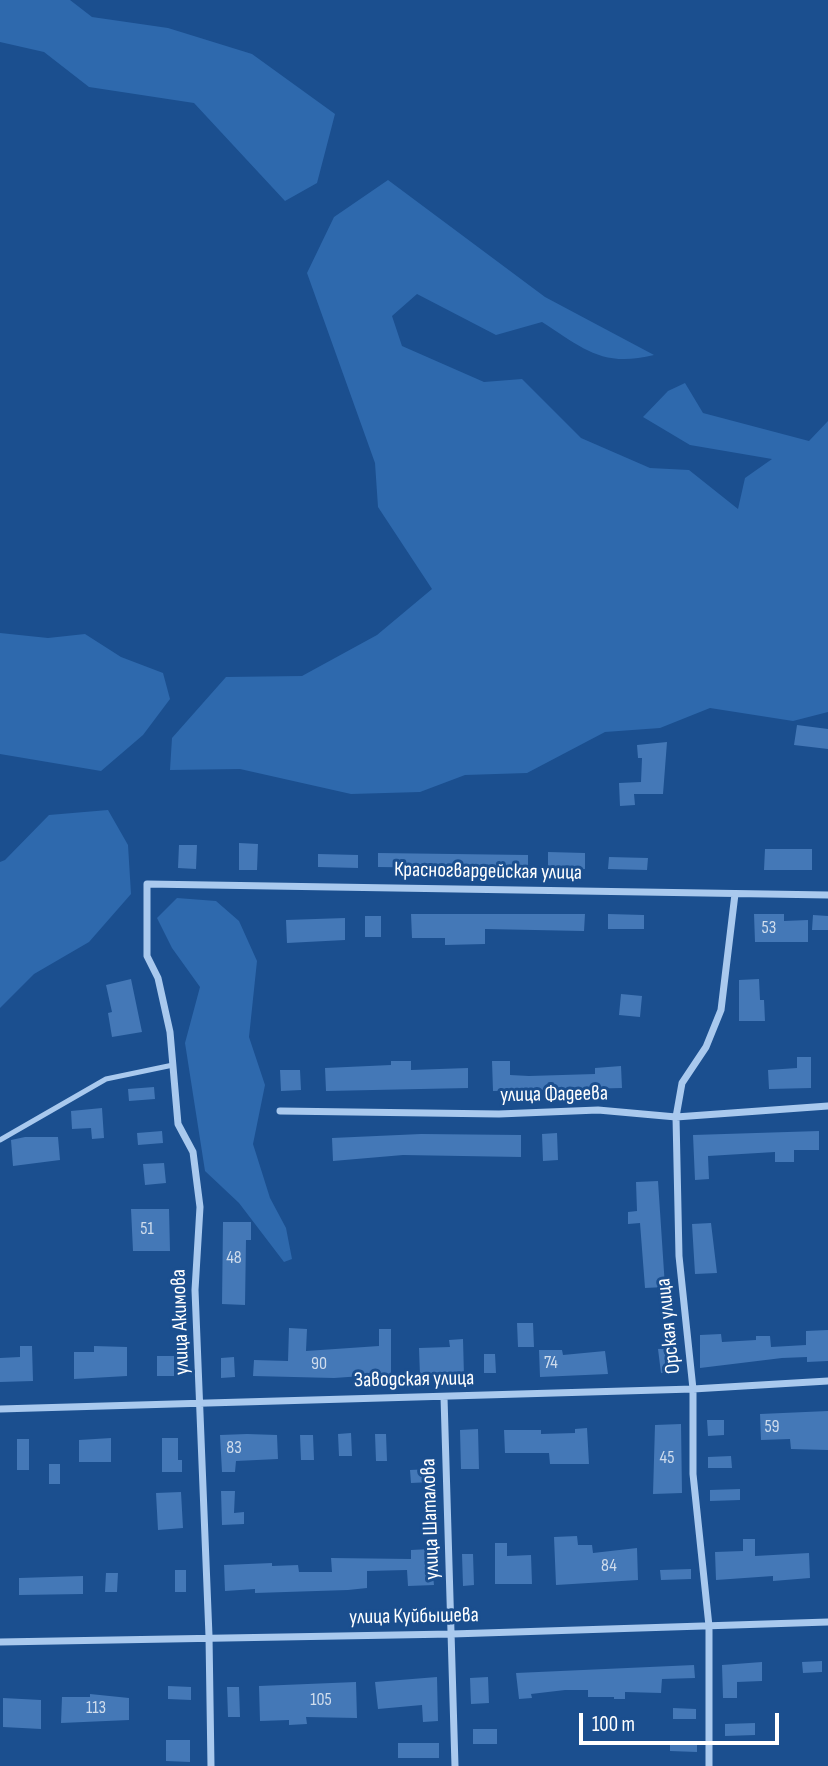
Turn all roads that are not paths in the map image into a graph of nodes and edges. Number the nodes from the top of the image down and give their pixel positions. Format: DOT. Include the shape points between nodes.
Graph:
graph roads {
  1 [pos="147,884"];
  2 [pos="734,894"];
  3 [pos="828,895"];
  4 [pos="173,1065"];
  5 [pos="828,1105"];
  6 [pos="280,1111"];
  7 [pos="676,1117"];
  8 [pos="0,1140"];
  9 [pos="828,1381"];
  10 [pos="693,1389"];
  11 [pos="444,1397"];
  12 [pos="201,1402"];
  13 [pos="0,1409"];
  14 [pos="828,1622"];
  15 [pos="709,1626"];
  16 [pos="452,1634"];
  17 [pos="209,1636"];
  18 [pos="0,1642"];
  19 [pos="211,1766"];
  20 [pos="456,1766"];
  21 [pos="709,1766"];
  1 -- 2 [label="street, Красногвардейская улица"];
  1 -- 4 [label="street, улица Акимова" via="147,956 158,978"];
  2 -- 3 [label="street, Красногвардейская улица"];
  2 -- 7 [label="street, Орская улица" via="721,1010 706,1047 682,1083"];
  4 -- 8 [label="lane" via="106,1079"];
  4 -- 12 [label="street, улица Акимова" via="178,1124 193,1152 200,1207 195,1290"];
  5 -- 7 [label="street, улица Фадеева"];
  6 -- 7 [label="street, улица Фадеева" via="499,1114 598,1110"];
  7 -- 10 [label="street, Орская улица" via="680,1256"];
  9 -- 10 [label="street, Заводская улица"];
  10 -- 11 [label="street, Заводская улица"];
  10 -- 15 [label="street, Орская улица" via="693,1474"];
  11 -- 12 [label="street, Заводская улица"];
  11 -- 16 [label="street, улица Шаталова"];
  12 -- 13 [label="street, Заводская улица"];
  12 -- 17 [label="street, улица Акимова"];
  14 -- 15 [label="street, улица Куйбышева"];
  15 -- 16 [label="street, улица Куйбышева"];
  15 -- 21 [label="street, Орская улица"];
  16 -- 17 [label="street, улица Куйбышева"];
  16 -- 20 [label="street, улица Шаталова"];
  17 -- 18 [label="street, улица Куйбышева"];
  17 -- 19 [label="street, улица Акимова"];
}
